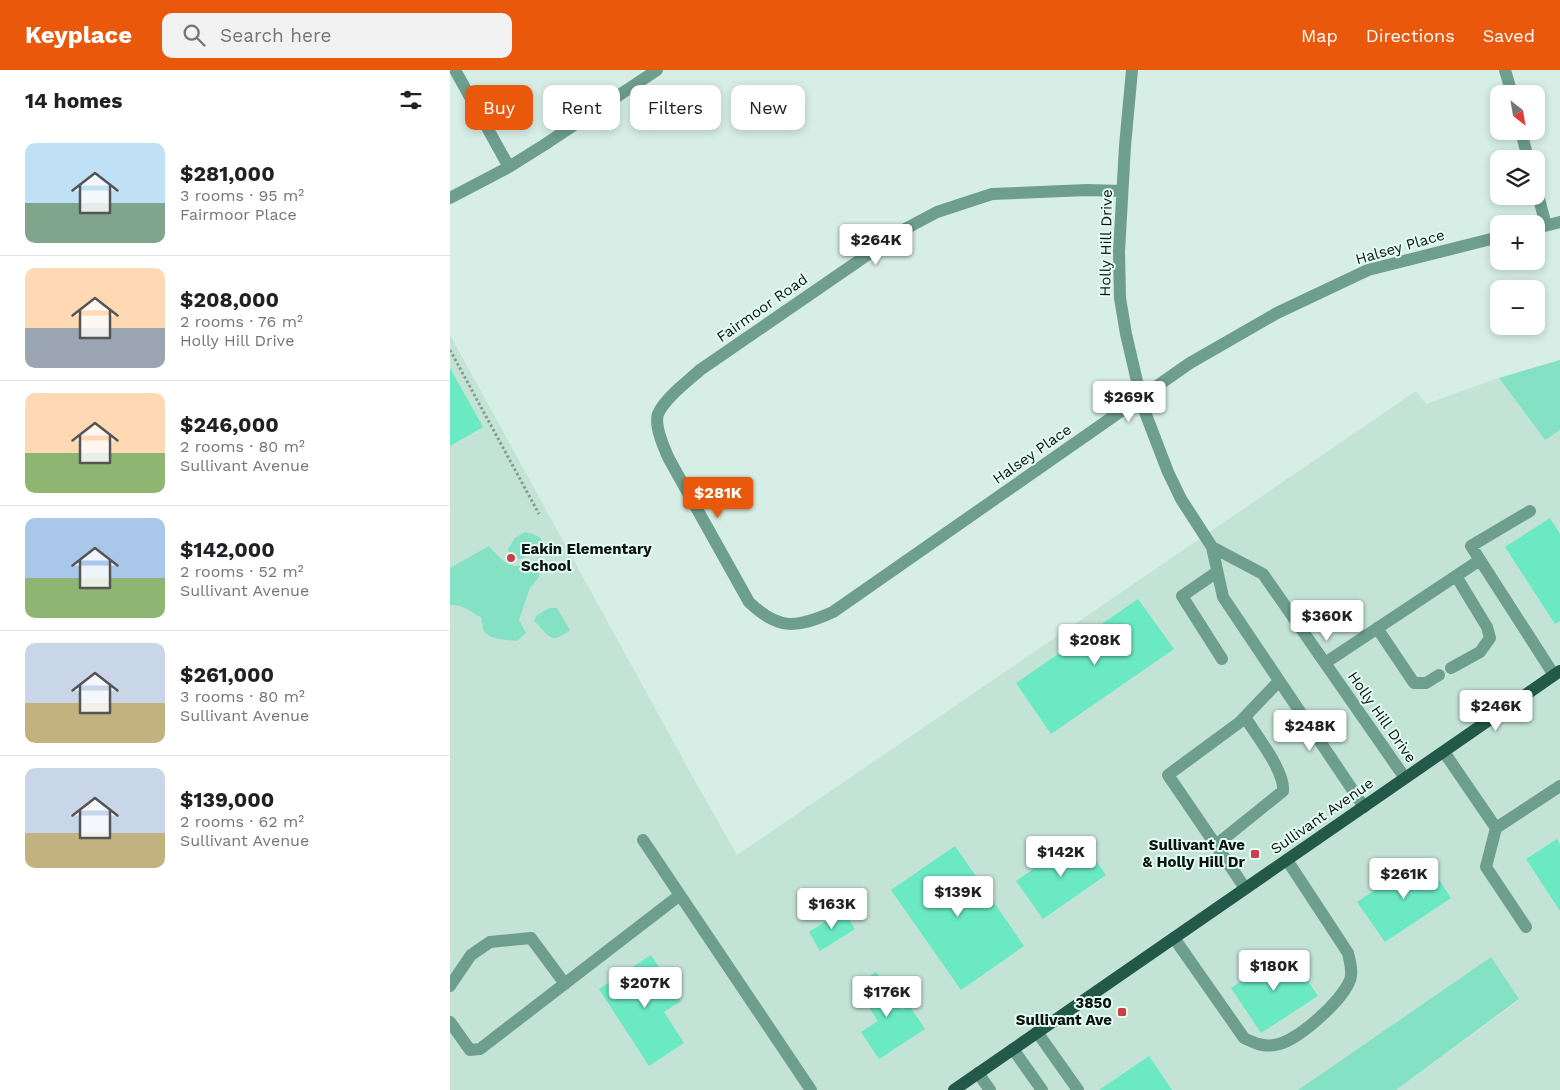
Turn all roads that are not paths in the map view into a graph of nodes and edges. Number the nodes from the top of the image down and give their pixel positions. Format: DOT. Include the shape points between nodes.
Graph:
graph roads {
  1 [pos="455,70"];
  2 [pos="657,70"];
  3 [pos="1132,70"];
  4 [pos="1505,70"];
  5 [pos="1509,85"];
  6 [pos="509,167"];
  7 [pos="1122,191"];
  8 [pos="450,198"];
  9 [pos="1560,222"];
  10 [pos="1545,225"];
  11 [pos="1490,239"];
  12 [pos="1141,398"];
  13 [pos="1530,511"];
  14 [pos="1212,547"];
  15 [pos="1480,560"];
  16 [pos="1217,572"];
  17 [pos="1456,576"];
  18 [pos="781,623"];
  19 [pos="1377,628"];
  20 [pos="1222,659"];
  21 [pos="1325,662"];
  22 [pos="1451,668"];
  23 [pos="1557,673"];
  24 [pos="1439,675"];
  25 [pos="1279,681"];
  26 [pos="1245,717"];
  27 [pos="1444,752"];
  28 [pos="1405,778"];
  29 [pos="1560,786"];
  30 [pos="1364,807"];
  31 [pos="1496,828"];
  32 [pos="643,840"];
  33 [pos="1216,845"];
  34 [pos="1287,860"];
  35 [pos="1245,888"];
  36 [pos="680,895"];
  37 [pos="1526,927"];
  38 [pos="1174,938"];
  39 [pos="565,984"];
  40 [pos="450,986"];
  41 [pos="450,1022"];
  42 [pos="1037,1032"];
  43 [pos="1013,1049"];
  44 [pos="978,1073"];
  45 [pos="811,1090"];
  46 [pos="954,1090"];
  47 [pos="990,1090"];
  48 [pos="1042,1090"];
  49 [pos="1078,1090"];
  1 -- 6 [label="street"];
  2 -- 6 [label="street"];
  3 -- 7 [label="street, Holly Hill Drive"];
  4 -- 5 [label="street"];
  6 -- 8 [label="street"];
  7 -- 12 [label="street, Holly Hill Drive" via="1120,298"];
  7 -- 18 [label="street, Fairmoor Road" via="992,194 937,212 905,229 700,370 673,393 658,414 660,438 669,459 749,602 763,616"];
  9 -- 10 [label="street"];
  11 -- 12 [label="street, Halsey Place" via="1368,270 1277,313 1190,363"];
  12 -- 14 [label="street, Holly Hill Drive" via="1168,472"];
  12 -- 18 [label="street, Halsey Place" via="833,612 812,622"];
  13 -- 15 [label="street" via="1471,546"];
  14 -- 16 [label="street, Holly Hill Drive"];
  14 -- 21 [label="street, Holly Hill Drive" via="1263,574"];
  15 -- 17 [label="street"];
  15 -- 23 [label="street"];
  16 -- 20 [label="street" via="1182,596"];
  16 -- 25 [label="street, Holly Hill Drive" via="1222,597"];
  17 -- 19 [label="street"];
  17 -- 22 [label="street" via="1487,627 1490,638 1480,652"];
  19 -- 21 [label="street"];
  19 -- 24 [label="street" via="1414,683 1426,683"];
  21 -- 28 [label="street, Holly Hill Drive"];
  23 -- 27 [label="main road, Sullivant Avenue"];
  25 -- 26 [label="street"];
  25 -- 30 [label="street, Holly Hill Drive"];
  26 -- 33 [label="street" via="1279,771 1284,783 1283,791"];
  26 -- 33 [label="street" via="1168,775"];
  27 -- 28 [label="main road, Sullivant Avenue"];
  27 -- 31 [label="street"];
  28 -- 30 [label="main road, Sullivant Avenue"];
  29 -- 31 [label="street"];
  30 -- 34 [label="main road, Sullivant Avenue"];
  31 -- 37 [label="street" via="1486,867"];
  32 -- 36 [label="street"];
  33 -- 35 [label="street"];
  34 -- 35 [label="main road, Sullivant Avenue"];
  34 -- 38 [label="street" via="1348,953 1350,979 1342,995 1327,1011 1290,1039 1275,1045 1260,1045 1244,1038"];
  35 -- 38 [label="main road, Sullivant Avenue"];
  36 -- 39 [label="street"];
  36 -- 45 [label="street"];
  38 -- 42 [label="main road, Sullivant Avenue"];
  39 -- 40 [label="street" via="531,938 490,942 471,955"];
  39 -- 41 [label="street" via="480,1049 470,1050"];
  42 -- 43 [label="main road, Sullivant Avenue"];
  42 -- 49 [label="street"];
  43 -- 44 [label="main road, Sullivant Avenue"];
  43 -- 48 [label="street"];
  44 -- 46 [label="main road, Sullivant Avenue"];
  44 -- 47 [label="street"];
}
